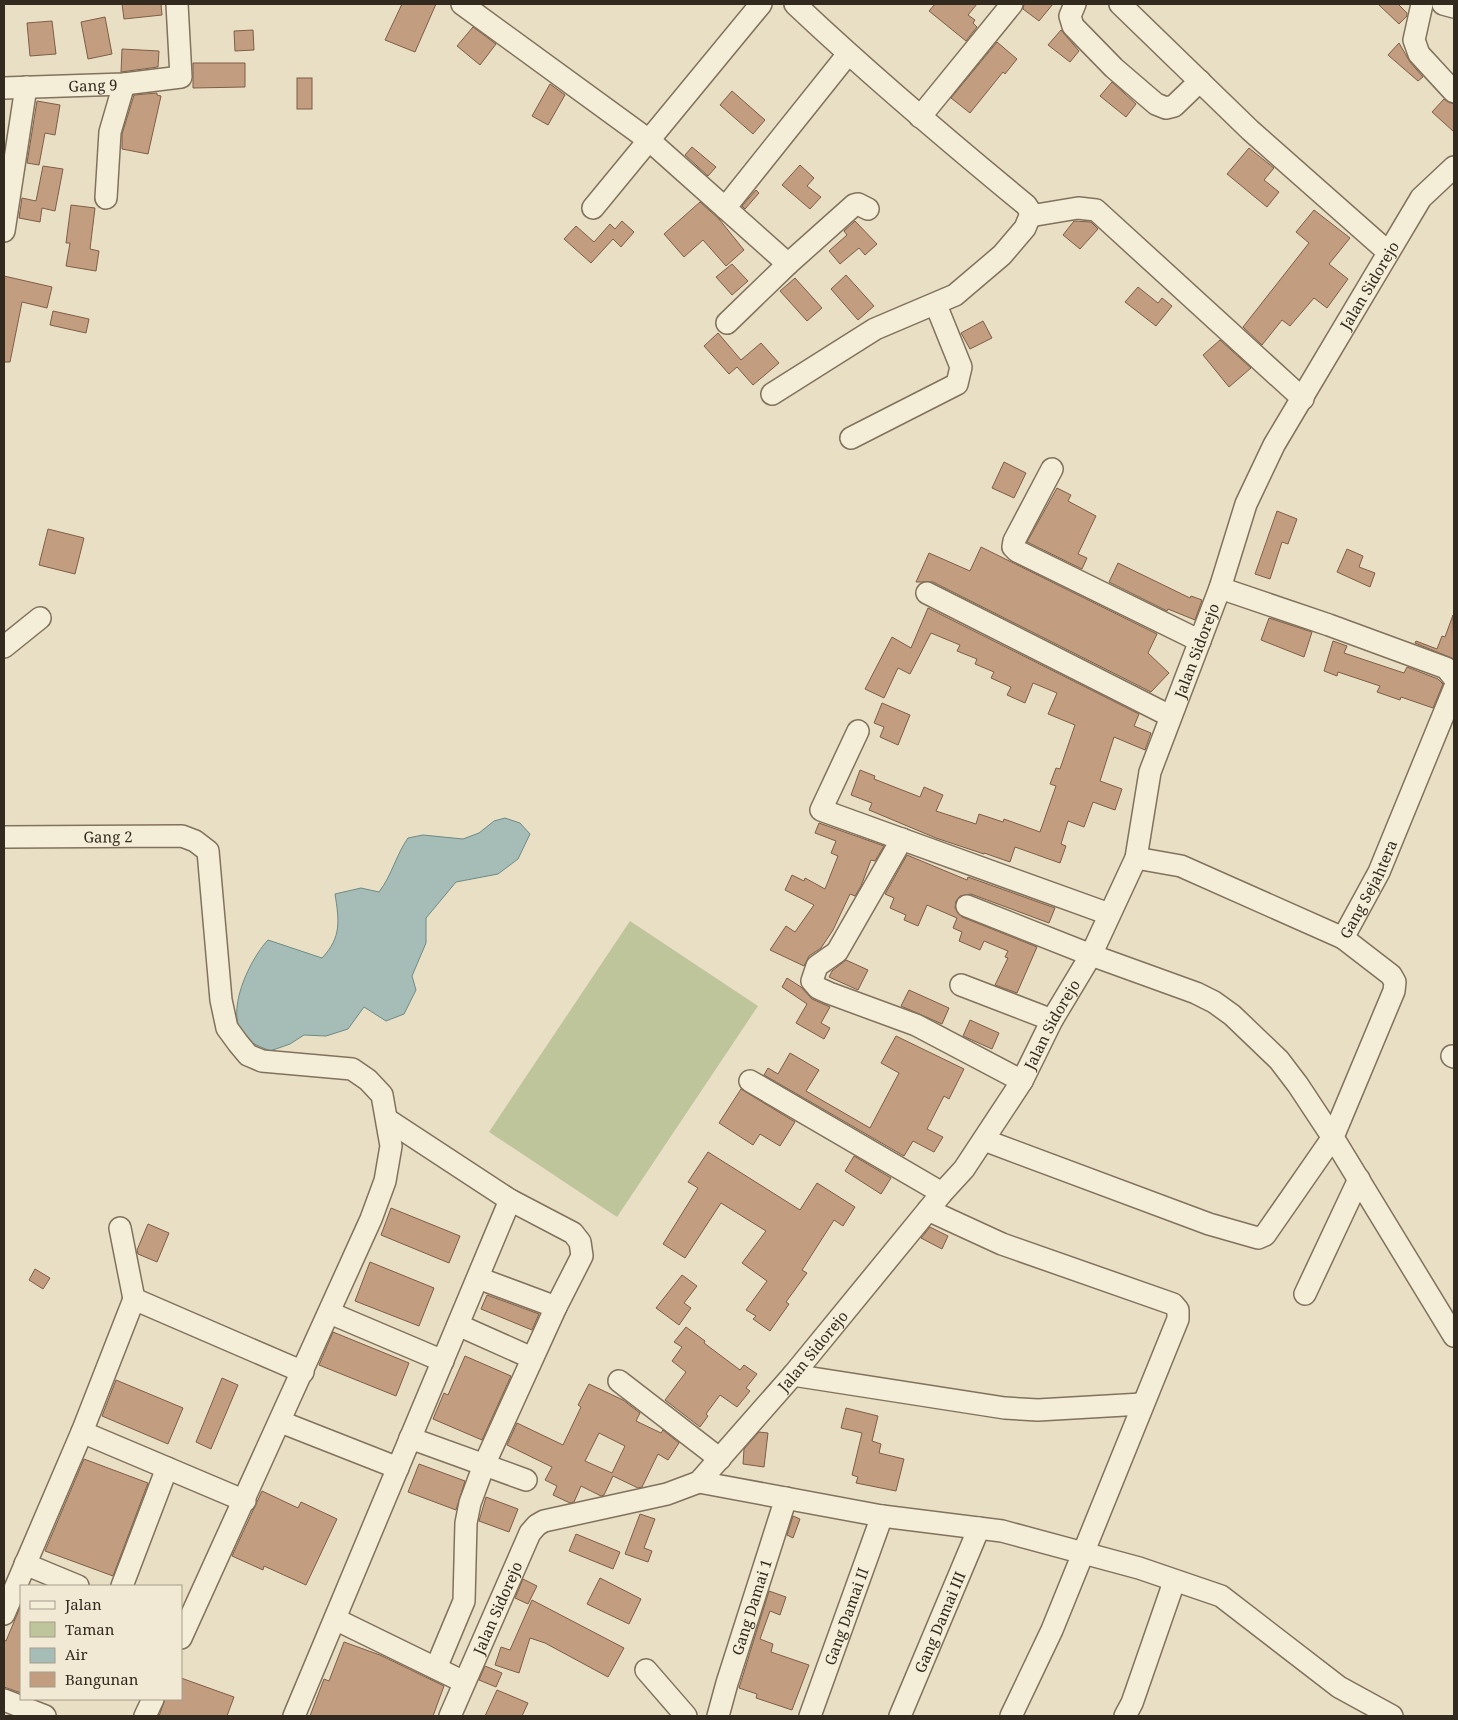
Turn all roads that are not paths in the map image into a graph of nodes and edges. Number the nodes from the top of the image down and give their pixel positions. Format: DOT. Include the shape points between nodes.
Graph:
graph roads {
  1 [pos="177,4"];
  2 [pos="462,4"];
  3 [pos="761,4"];
  4 [pos="794,4"];
  5 [pos="1012,4"];
  6 [pos="1075,4"];
  7 [pos="1120,4"];
  8 [pos="1422,4"];
  9 [pos="1443,4"];
  10 [pos="1454,7"];
  11 [pos="848,54"];
  12 [pos="1200,81"];
  13 [pos="124,84"];
  14 [pos="26,87"];
  15 [pos="4,88"];
  16 [pos="1454,92"];
  17 [pos="920,117"];
  18 [pos="650,141"];
  19 [pos="1454,167"];
  20 [pos="106,198"];
  21 [pos="593,208"];
  22 [pos="724,208"];
  23 [pos="868,209"];
  24 [pos="1030,216"];
  25 [pos="4,231"];
  26 [pos="1388,252"];
  27 [pos="788,264"];
  28 [pos="936,305"];
  29 [pos="727,323"];
  30 [pos="772,394"];
  31 [pos="1303,399"];
  32 [pos="851,438"];
  33 [pos="1052,469"];
  34 [pos="1220,588"];
  35 [pos="927,593"];
  36 [pos="40,618"];
  37 [pos="1200,641"];
  38 [pos="4,647"];
  39 [pos="1454,678"];
  40 [pos="1454,689"];
  41 [pos="1170,716"];
  42 [pos="1447,727"];
  43 [pos="858,732"];
  44 [pos="4,837"];
  45 [pos="902,839"];
  46 [pos="1136,858"];
  47 [pos="967,906"];
  48 [pos="1109,914"];
  49 [pos="1343,938"];
  50 [pos="1090,955"];
  51 [pos="961,985"];
  52 [pos="1052,1020"];
  53 [pos="750,1081"];
  54 [pos="1022,1081"];
  55 [pos="388,1120"];
  56 [pos="1332,1137"];
  57 [pos="984,1140"];
  58 [pos="1359,1179"];
  59 [pos="942,1193"];
  60 [pos="510,1200"];
  61 [pos="928,1210"];
  62 [pos="120,1228"];
  63 [pos="478,1278"];
  64 [pos="1305,1294"];
  65 [pos="134,1299"];
  66 [pos="556,1306"];
  67 [pos="330,1313"];
  68 [pos="458,1325"];
  69 [pos="1454,1336"];
  70 [pos="532,1358"];
  71 [pos="443,1361"];
  72 [pos="303,1372"];
  73 [pos="793,1375"];
  74 [pos="619,1382"];
  75 [pos="1142,1404"];
  76 [pos="281,1422"];
  77 [pos="82,1432"];
  78 [pos="410,1438"];
  79 [pos="720,1459"];
  80 [pos="484,1465"];
  81 [pos="167,1468"];
  82 [pos="398,1468"];
  83 [pos="526,1480"];
  84 [pos="700,1482"];
  85 [pos="786,1498"];
  86 [pos="244,1501"];
  87 [pos="882,1516"];
  88 [pos="979,1528"];
  89 [pos="1081,1554"];
  90 [pos="25,1564"];
  91 [pos="1174,1582"];
  92 [pos="76,1585"];
  93 [pos="122,1585"];
  94 [pos="4,1614"];
  95 [pos="334,1619"];
  96 [pos="182,1636"];
  97 [pos="436,1668"];
  98 [pos="646,1670"];
  99 [pos="464,1682"];
  100 [pos="4,1700"];
  101 [pos="153,1700"];
  102 [pos="45,1716"];
  103 [pos="145,1716"];
  104 [pos="294,1716"];
  105 [pos="450,1716"];
  106 [pos="686,1716"];
  107 [pos="718,1716"];
  108 [pos="810,1716"];
  109 [pos="900,1716"];
  110 [pos="1011,1716"];
  111 [pos="1125,1716"];
  112 [pos="1392,1716"];
  1 -- 13 [label="street, Gang 9" via="181,77"];
  2 -- 18 [label="street"];
  3 -- 18 [label="street"];
  4 -- 11 [label="street"];
  5 -- 17 [label="street"];
  6 -- 12 [label="street" via="1070,16 1073,26 1114,68 1156,104 1166,108 1174,106"];
  7 -- 12 [label="street"];
  8 -- 16 [label="street" via="1414,40 1419,54"];
  9 -- 10 [label="street"];
  11 -- 17 [label="street"];
  11 -- 22 [label="street"];
  12 -- 26 [label="street" via="1250,130"];
  13 -- 14 [label="street, Gang 9"];
  13 -- 20 [label="street" via="110,132"];
  14 -- 15 [label="street, Gang 9"];
  14 -- 25 [label="street"];
  17 -- 24 [label="street" via="1026,205"];
  18 -- 21 [label="street"];
  18 -- 22 [label="street"];
  19 -- 26 [label="street, Jalan Sidorejo" via="1421,198"];
  22 -- 27 [label="street"];
  23 -- 27 [label="street" via="854,205"];
  24 -- 28 [label="street" via="1026,228 1002,255 955,295"];
  24 -- 31 [label="street" via="1078,208 1096,210"];
  26 -- 31 [label="street, Jalan Sidorejo"];
  27 -- 29 [label="street"];
  28 -- 30 [label="street" via="875,329"];
  28 -- 32 [label="street" via="961,367 957,384"];
  31 -- 34 [label="street, Jalan Sidorejo" via="1274,445 1246,504"];
  33 -- 37 [label="street" via="1014,540 1013,546 1017,551"];
  34 -- 37 [label="street, Jalan Sidorejo"];
  34 -- 39 [label="street" via="1446,668"];
  35 -- 41 [label="street"];
  36 -- 38 [label="street"];
  37 -- 41 [label="street, Jalan Sidorejo"];
  40 -- 42 [label="street, Gang Sejahtera"];
  41 -- 46 [label="street, Jalan Sidorejo" via="1150,772"];
  42 -- 49 [label="street, Gang Sejahtera" via="1379,872"];
  43 -- 45 [label="street" via="822,810"];
  44 -- 55 [label="street, Gang 2" via="182,836 195,841 208,851 221,1000 227,1028 248,1055 262,1061 352,1069 368,1080 382,1096"];
  45 -- 48 [label="street"];
  45 -- 54 [label="street" via="837,952 817,966 812,981 829,993 916,1025"];
  46 -- 48 [label="street, Jalan Sidorejo"];
  46 -- 49 [label="street, Gang Sejahtera" via="1181,866"];
  47 -- 50 [label="street"];
  48 -- 50 [label="street, Jalan Sidorejo"];
  49 -- 56 [label="street" via="1392,975 1395,982"];
  50 -- 52 [label="street, Jalan Sidorejo"];
  50 -- 56 [label="street" via="1175,984 1214,1002 1279,1060"];
  51 -- 52 [label="street"];
  52 -- 54 [label="street, Jalan Sidorejo"];
  53 -- 59 [label="street"];
  54 -- 57 [label="street, Jalan Sidorejo"];
  55 -- 60 [label="street"];
  55 -- 67 [label="street" via="391,1146 385,1181"];
  56 -- 57 [label="street" via="1265,1235 1258,1238 1209,1224"];
  56 -- 58 [label="street"];
  57 -- 59 [label="street, Jalan Sidorejo"];
  58 -- 64 [label="street"];
  58 -- 69 [label="street"];
  59 -- 61 [label="street, Jalan Sidorejo"];
  60 -- 63 [label="street"];
  60 -- 66 [label="street" via="573,1233 580,1242 582,1256"];
  61 -- 73 [label="street, Jalan Sidorejo"];
  61 -- 75 [label="street" via="1002,1244 1173,1304 1178,1310 1178,1319"];
  62 -- 65 [label="street"];
  63 -- 66 [label="street"];
  63 -- 68 [label="street"];
  65 -- 72 [label="street"];
  65 -- 77 [label="street"];
  66 -- 70 [label="street"];
  67 -- 71 [label="street"];
  67 -- 72 [label="street"];
  68 -- 70 [label="street"];
  68 -- 71 [label="street"];
  70 -- 80 [label="street"];
  71 -- 78 [label="street"];
  72 -- 76 [label="street"];
  73 -- 75 [label="street" via="1005,1408 1038,1410"];
  73 -- 79 [label="street, Jalan Sidorejo"];
  74 -- 79 [label="street"];
  75 -- 89 [label="street"];
  76 -- 82 [label="street"];
  76 -- 86 [label="street"];
  77 -- 81 [label="street"];
  77 -- 90 [label="street"];
  78 -- 80 [label="street"];
  78 -- 82 [label="street"];
  79 -- 84 [label="street, Jalan Sidorejo"];
  80 -- 83 [label="street"];
  80 -- 97 [label="street" via="466,1523 464,1601"];
  81 -- 86 [label="street"];
  81 -- 93 [label="street"];
  82 -- 95 [label="street"];
  84 -- 85 [label="street"];
  84 -- 99 [label="street, Jalan Sidorejo" via="667,1494 536,1525 530,1532"];
  85 -- 87 [label="street"];
  85 -- 107 [label="street, Gang Damai 1"];
  86 -- 96 [label="street"];
  87 -- 88 [label="street"];
  87 -- 108 [label="street, Gang Damai II"];
  88 -- 89 [label="street" via="1002,1531"];
  88 -- 109 [label="street, Gang Damai III"];
  89 -- 91 [label="street" via="1139,1568"];
  89 -- 110 [label="street" via="1052,1630"];
  90 -- 92 [label="street"];
  90 -- 94 [label="street"];
  91 -- 111 [label="street"];
  91 -- 112 [label="street" via="1221,1596 1339,1687"];
  95 -- 97 [label="street"];
  95 -- 104 [label="street"];
  97 -- 99 [label="street"];
  98 -- 106 [label="street"];
  99 -- 105 [label="street, Jalan Sidorejo"];
  100 -- 102 [label="street"];
  101 -- 103 [label="street"];
}
